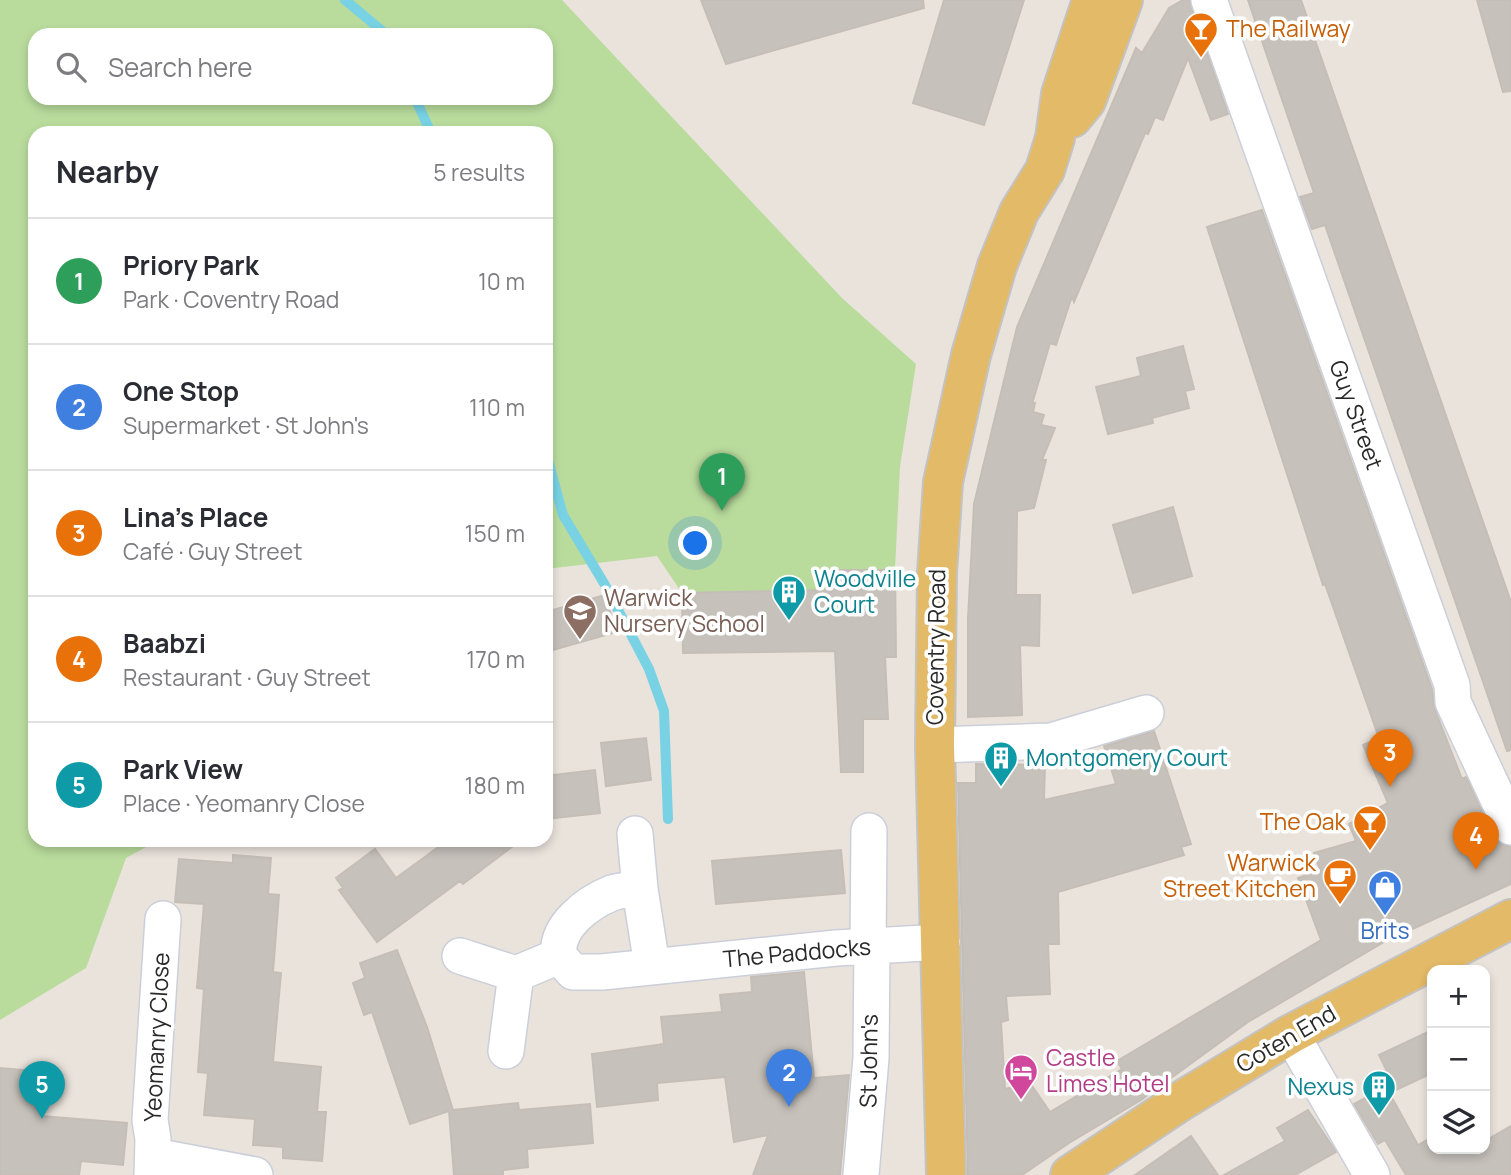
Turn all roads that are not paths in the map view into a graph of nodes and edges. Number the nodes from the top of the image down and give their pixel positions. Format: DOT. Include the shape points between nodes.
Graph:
graph roads {
  1 [pos="1092,0"];
  2 [pos="1123,0"];
  3 [pos="1209,0"];
  4 [pos="1055,138"];
  5 [pos="1146,713"];
  6 [pos="935,745"];
  7 [pos="1511,827"];
  8 [pos="869,831"];
  9 [pos="635,834"];
  10 [pos="640,889"];
  11 [pos="163,919"];
  12 [pos="1511,919"];
  13 [pos="942,942"];
  14 [pos="870,946"];
  15 [pos="460,956"];
  16 [pos="559,956"];
  17 [pos="652,966"];
  18 [pos="516,974"];
  19 [pos="1291,1034"];
  20 [pos="506,1051"];
  21 [pos="153,1165"];
  22 [pos="255,1175"];
  23 [pos="861,1175"];
  24 [pos="946,1175"];
  25 [pos="1070,1175"];
  26 [pos="1371,1175"];
  1 -- 4 [label="main road, Coventry Road" via="1061,94"];
  2 -- 4 [label="main road, Coventry Road" via="1086,101"];
  3 -- 7 [label="street, Guy Street" via="1452,685 1454,702"];
  4 -- 6 [label="main road, Coventry Road" via="1045,170 1019,212 997,266 950,444 938,532"];
  5 -- 6 [label="street" via="1051,741"];
  6 -- 13 [label="main road, Coventry Road"];
  8 -- 14 [label="street, St John's"];
  9 -- 10 [label="street"];
  10 -- 16 [label="street" via="612,893 572,919 560,936"];
  10 -- 17 [label="street"];
  11 -- 21 [label="street, Yeomanry Close" via="150,1120"];
  12 -- 19 [label="main road, Coten End"];
  13 -- 14 [label="street, The Paddocks"];
  13 -- 24 [label="main road, Coventry Road"];
  14 -- 17 [label="street, The Paddocks"];
  14 -- 23 [label="street, St John's" via="869,1093"];
  15 -- 18 [label="street"];
  16 -- 17 [label="street, The Paddocks" via="573,972"];
  16 -- 18 [label="street"];
  18 -- 20 [label="street"];
  19 -- 25 [label="main road, Coten End"];
  19 -- 26 [label="street"];
  21 -- 22 [label="street, Yeomanry Close"];
}
